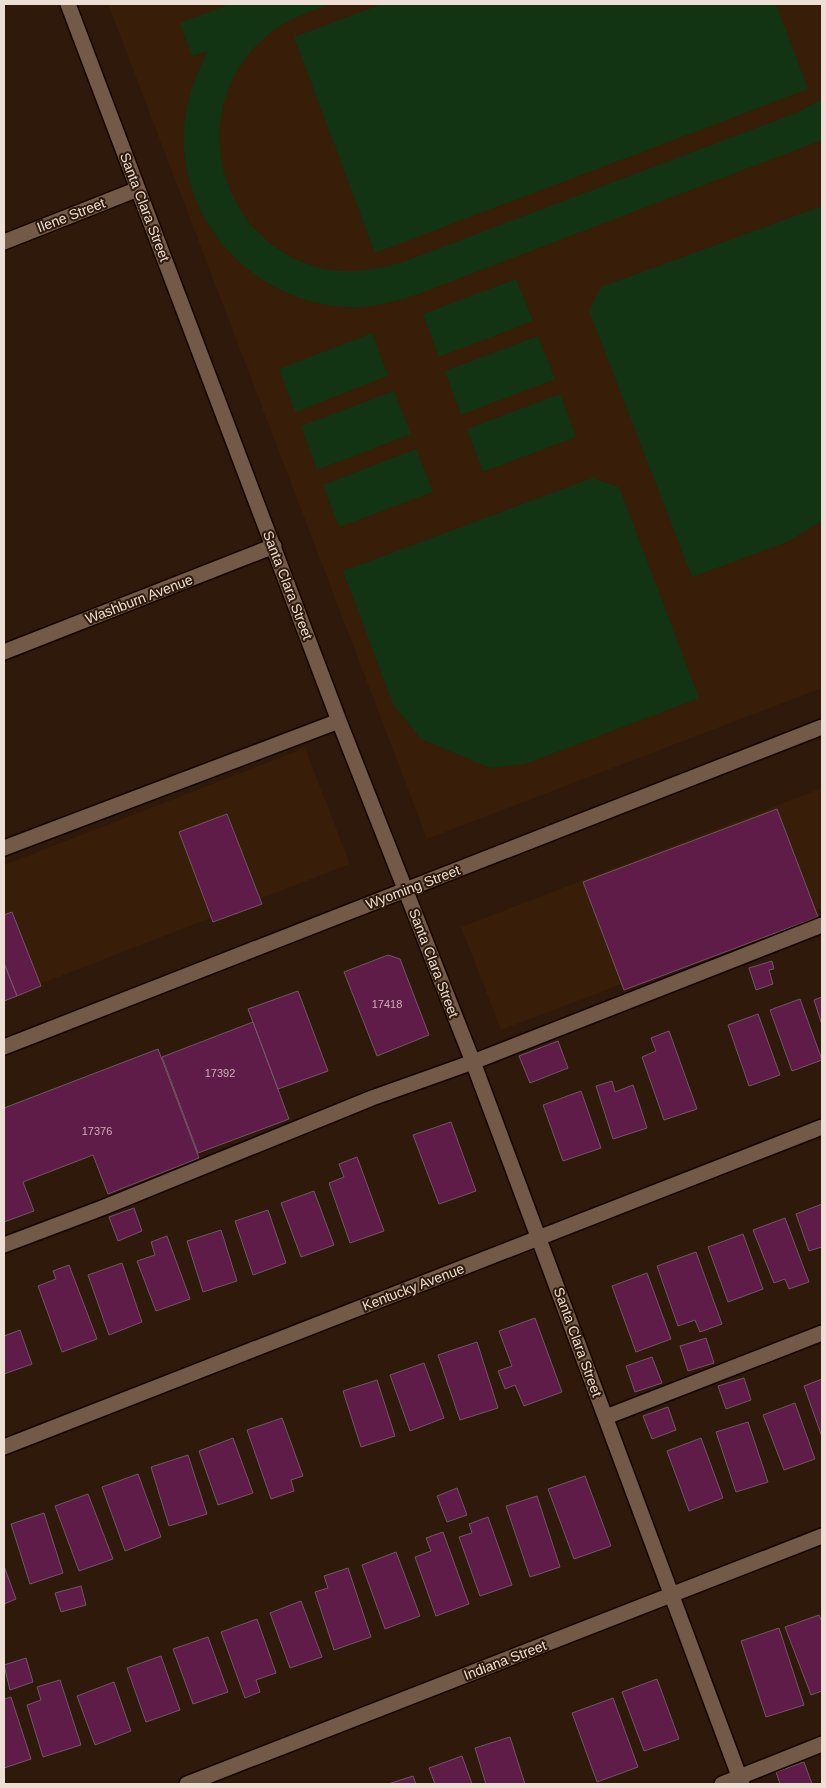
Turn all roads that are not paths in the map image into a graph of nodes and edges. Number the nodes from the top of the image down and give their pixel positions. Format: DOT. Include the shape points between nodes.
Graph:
graph roads {
  1 [pos="68,4"];
  2 [pos="138,189"];
  3 [pos="4,242"];
  4 [pos="274,546"];
  5 [pos="4,652"];
  6 [pos="340,721"];
  7 [pos="822,726"];
  8 [pos="4,848"];
  9 [pos="406,890"];
  10 [pos="822,925"];
  11 [pos="4,1047"];
  12 [pos="473,1062"];
  13 [pos="822,1127"];
  14 [pos="539,1238"];
  15 [pos="4,1245"];
  16 [pos="822,1333"];
  17 [pos="606,1417"];
  18 [pos="4,1447"];
  19 [pos="822,1536"];
  20 [pos="672,1594"];
  21 [pos="822,1744"];
  22 [pos="740,1781"];
  23 [pos="187,1784"];
  24 [pos="722,1784"];
  1 -- 2 [label="street, Santa Clara Street"];
  2 -- 3 [label="street, Ilene Street"];
  2 -- 4 [label="street, Santa Clara Street"];
  4 -- 5 [label="street, Washburn Avenue"];
  4 -- 6 [label="street, Santa Clara Street"];
  6 -- 8 [label="street"];
  6 -- 9 [label="street, Santa Clara Street"];
  7 -- 9 [label="street, Wyoming Street"];
  9 -- 11 [label="street, Wyoming Street"];
  9 -- 12 [label="street, Santa Clara Street"];
  10 -- 12 [label="street"];
  12 -- 14 [label="street, Santa Clara Street"];
  12 -- 15 [label="street" via="372,1098"];
  13 -- 14 [label="street, Kentucky Avenue"];
  14 -- 17 [label="street, Santa Clara Street"];
  14 -- 18 [label="street, Kentucky Avenue"];
  16 -- 17 [label="street"];
  17 -- 20 [label="street, Santa Clara Street"];
  19 -- 20 [label="street, Indiana Street"];
  20 -- 22 [label="street, Santa Clara Street"];
  20 -- 23 [label="street, Indiana Street"];
  21 -- 22 [label="street"];
  22 -- 24 [label="street"];
}
